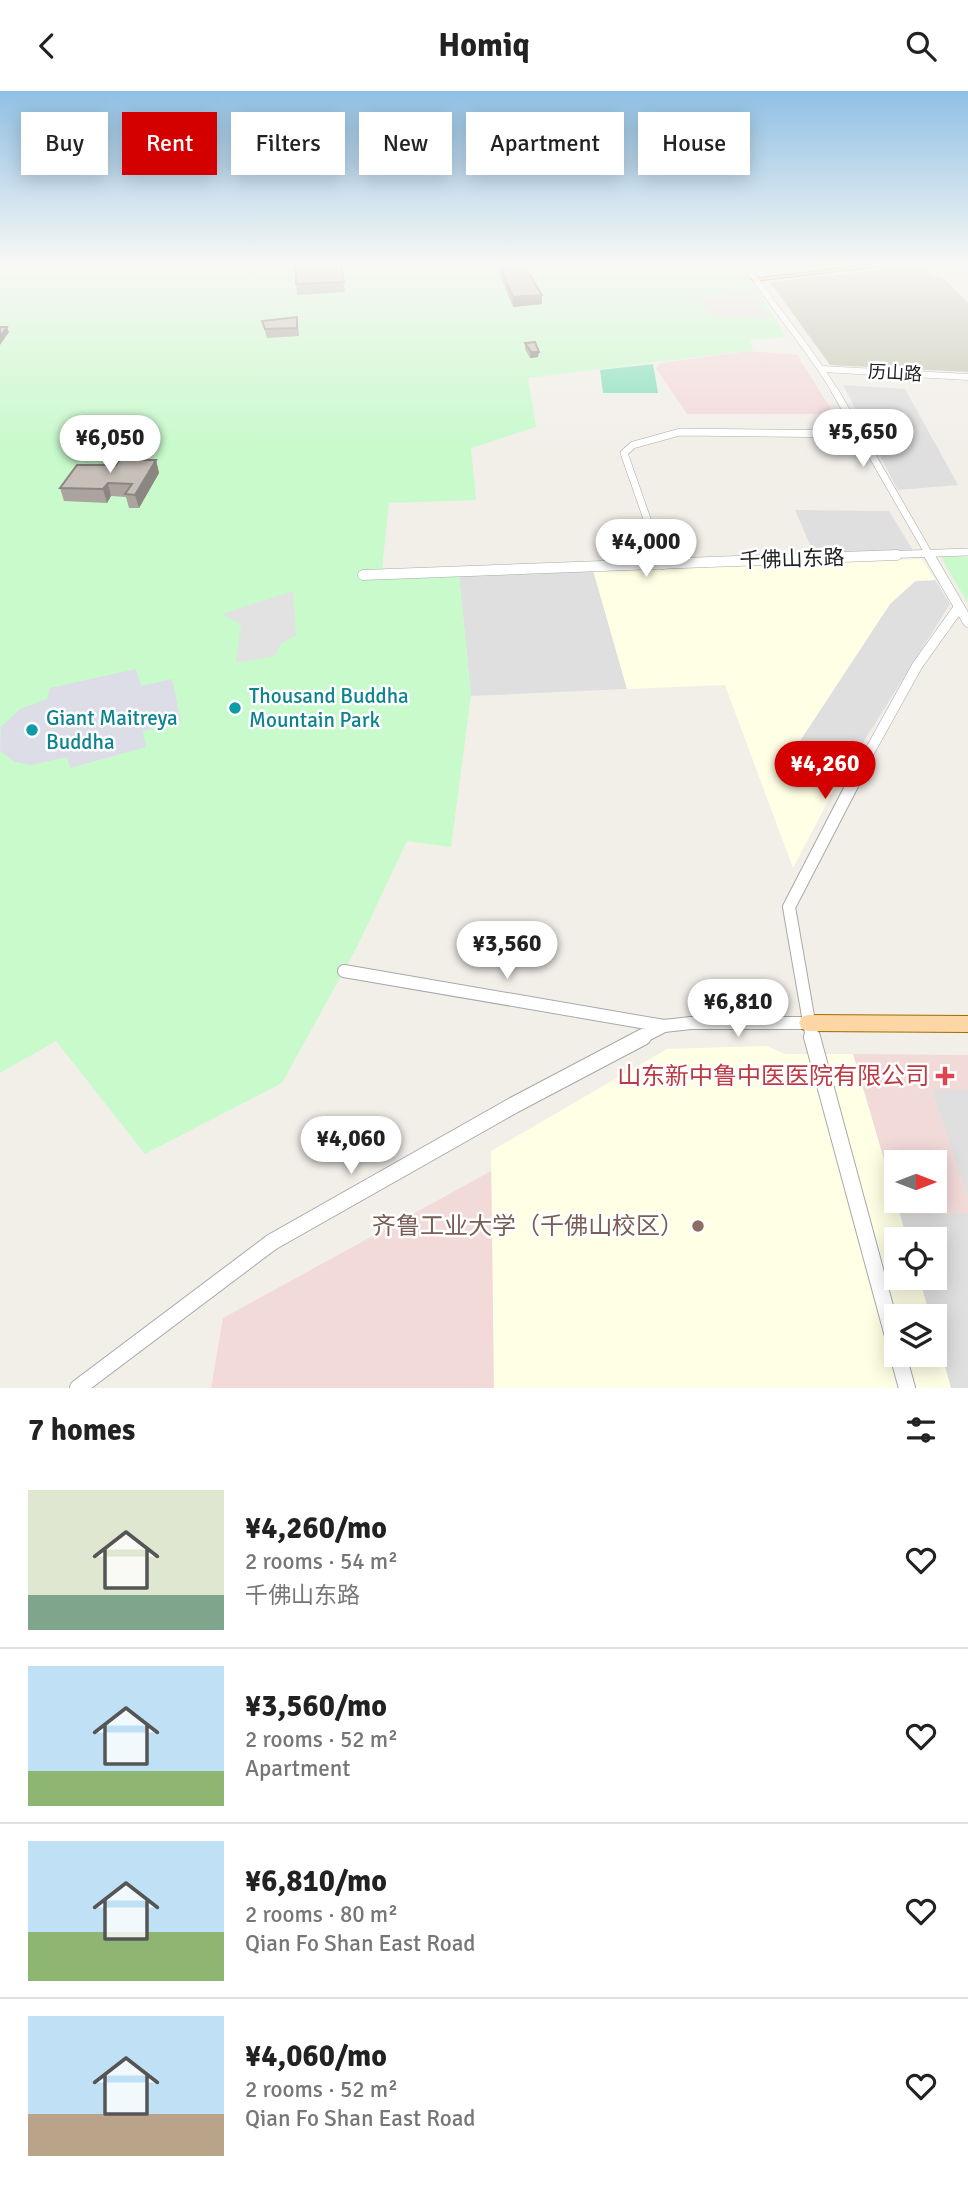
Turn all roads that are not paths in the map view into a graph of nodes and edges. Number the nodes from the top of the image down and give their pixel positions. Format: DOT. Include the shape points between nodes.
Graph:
graph roads {
  1 [pos="789,326"];
  2 [pos="822,369"];
  3 [pos="968,377"];
  4 [pos="859,434"];
  5 [pos="968,552"];
  6 [pos="929,554"];
  7 [pos="663,564"];
  8 [pos="363,575"];
  9 [pos="959,607"];
  10 [pos="968,622"];
  11 [pos="344,971"];
  12 [pos="808,1023"];
  13 [pos="968,1024"];
  14 [pos="664,1025"];
  15 [pos="884,1304"];
  16 [pos="901,1367"];
  17 [pos="78,1388"];
  18 [pos="907,1388"];
  1 -- 2 [label="street"];
  2 -- 3 [label="street, 历山路"];
  2 -- 4 [label="street"];
  4 -- 6 [label="street"];
  4 -- 7 [label="street" via="680,432 633,445 624,453"];
  5 -- 6 [label="street, 千佛山东路"];
  6 -- 7 [label="street, 千佛山东路"];
  6 -- 9 [label="street"];
  7 -- 8 [label="street, 千佛山东路"];
  9 -- 10 [label="street"];
  9 -- 12 [label="street" via="917,666 789,907"];
  11 -- 14 [label="street"];
  12 -- 13 [label="main road"];
  12 -- 14 [label="street"];
  12 -- 15 [label="street"];
  14 -- 17 [label="street" via="272,1242"];
  16 -- 18 [label="street"];
}
